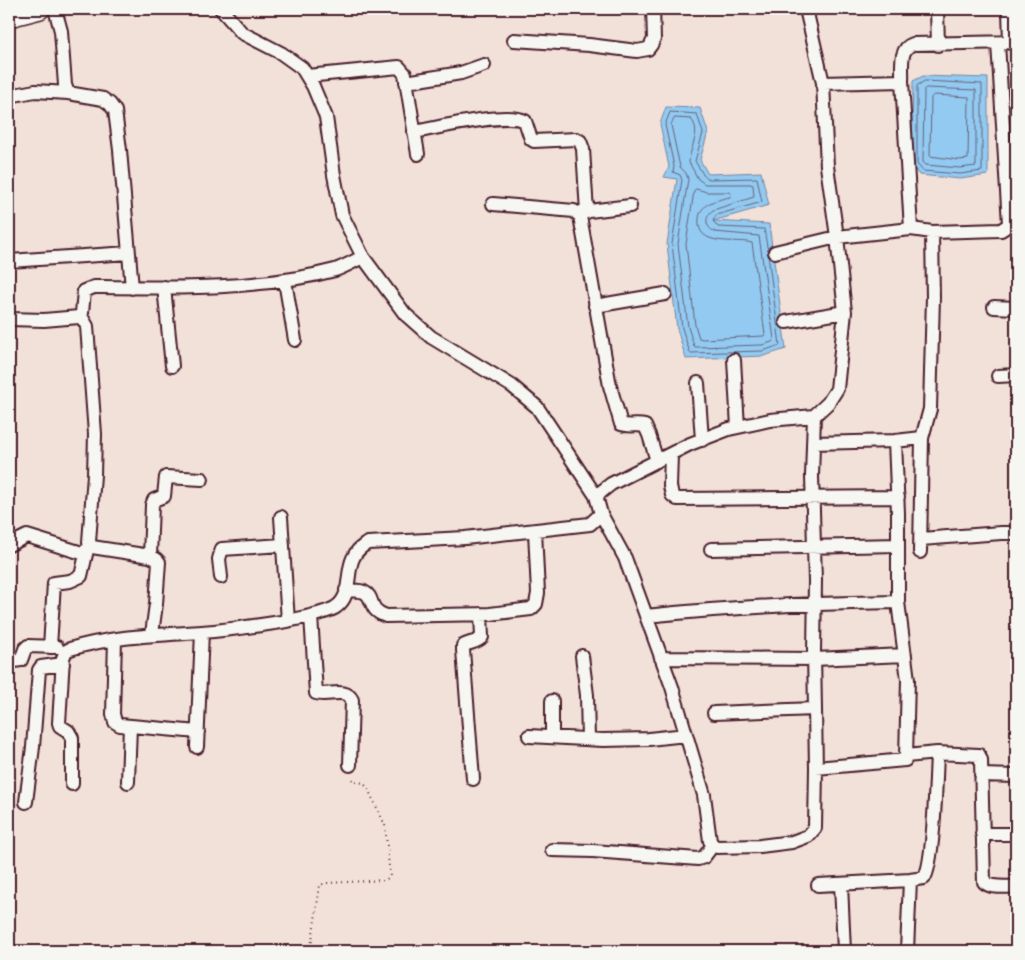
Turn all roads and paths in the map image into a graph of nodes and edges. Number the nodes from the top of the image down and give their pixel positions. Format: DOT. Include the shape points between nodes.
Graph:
graph roads {
  1 [pos="40,9"];
  2 [pos="55,9"];
  3 [pos="221,9"];
  4 [pos="653,9"];
  5 [pos="806,9"];
  6 [pos="937,9"];
  7 [pos="1009,9"];
  8 [pos="9,16"];
  9 [pos="514,40"];
  10 [pos="1008,43"];
  11 [pos="938,44"];
  12 [pos="484,65"];
  13 [pos="307,76"];
  14 [pos="902,81"];
  15 [pos="406,82"];
  16 [pos="823,83"];
  17 [pos="68,93"];
  18 [pos="9,96"];
  19 [pos="414,132"];
  20 [pos="418,154"];
  21 [pos="492,204"];
  22 [pos="630,206"];
  23 [pos="582,212"];
  24 [pos="1013,222"];
  25 [pos="911,229"];
  26 [pos="932,232"];
  27 [pos="837,237"];
  28 [pos="775,252"];
  29 [pos="129,253"];
  30 [pos="363,257"];
  31 [pos="9,261"];
  32 [pos="285,280"];
  33 [pos="164,287"];
  34 [pos="132,288"];
  35 [pos="665,294"];
  36 [pos="595,306"];
  37 [pos="994,307"];
  38 [pos="1016,308"];
  39 [pos="845,312"];
  40 [pos="81,316"];
  41 [pos="9,320"];
  42 [pos="786,322"];
  43 [pos="295,340"];
  44 [pos="734,360"];
  45 [pos="172,366"];
  46 [pos="1016,375"];
  47 [pos="998,376"];
  48 [pos="698,383"];
  49 [pos="814,416"];
  50 [pos="738,427"];
  51 [pos="922,438"];
  52 [pos="702,440"];
  53 [pos="895,441"];
  54 [pos="814,443"];
  55 [pos="671,454"];
  56 [pos="657,461"];
  57 [pos="202,479"];
  58 [pos="596,496"];
  59 [pos="812,497"];
  60 [pos="898,497"];
  61 [pos="601,514"];
  62 [pos="281,517"];
  63 [pos="535,531"];
  64 [pos="1016,533"];
  65 [pos="921,539"];
  66 [pos="9,545"];
  67 [pos="283,545"];
  68 [pos="898,545"];
  69 [pos="814,547"];
  70 [pos="88,548"];
  71 [pos="711,549"];
  72 [pos="920,552"];
  73 [pos="150,556"];
  74 [pos="221,577"];
  75 [pos="346,590"];
  76 [pos="898,602"];
  77 [pos="814,603"];
  78 [pos="481,614"];
  79 [pos="311,616"];
  80 [pos="646,616"];
  81 [pos="288,621"];
  82 [pos="202,632"];
  83 [pos="152,634"];
  84 [pos="115,640"];
  85 [pos="50,647"];
  86 [pos="66,651"];
  87 [pos="904,655"];
  88 [pos="582,656"];
  89 [pos="660,658"];
  90 [pos="9,660"];
  91 [pos="814,660"];
  92 [pos="63,664"];
  93 [pos="552,701"];
  94 [pos="815,709"];
  95 [pos="714,713"];
  96 [pos="130,726"];
  97 [pos="198,732"];
  98 [pos="686,735"];
  99 [pos="529,736"];
  100 [pos="552,737"];
  101 [pos="588,739"];
  102 [pos="197,747"];
  103 [pos="937,753"];
  104 [pos="906,756"];
  105 [pos="350,765"];
  106 [pos="816,768"];
  107 [pos="981,775"];
  108 [pos="1016,776"];
  109 [pos="473,779"];
  110 [pos="128,782"];
  111 [pos="72,784"];
  112 [pos="26,802"];
  113 [pos="982,834"];
  114 [pos="1016,834"];
  115 [pos="713,845"];
  116 [pos="552,850"];
  117 [pos="910,880"];
  118 [pos="841,884"];
  119 [pos="818,885"];
  120 [pos="1016,887"];
  121 [pos="311,947"];
  122 [pos="844,951"];
  123 [pos="907,951"];
  1 -- 8 [label="main road"];
  2 -- 17 [label="street" via="61,31"];
  3 -- 13 [label="street" via="242,33 281,53 302,68"];
  4 -- 9 [label="street" via="654,39 648,49 637,51"];
  5 -- 16 [label="street"];
  6 -- 11 [label="street"];
  7 -- 10 [label="street"];
  10 -- 11 [label="street"];
  10 -- 24 [label="street"];
  11 -- 14 [label="street" via="913,44 906,48"];
  12 -- 15 [label="street" via="461,73"];
  13 -- 15 [label="street" via="400,67"];
  13 -- 30 [label="street" via="326,117 342,215"];
  14 -- 16 [label="street"];
  14 -- 25 [label="street"];
  15 -- 19 [label="street"];
  16 -- 27 [label="street" via="827,166"];
  17 -- 18 [label="street" via="35,91"];
  17 -- 29 [label="street" via="103,99 115,111"];
  19 -- 20 [label="street"];
  19 -- 23 [label="street" via="453,124 521,118 531,139 576,138 583,148"];
  21 -- 23 [label="street"];
  22 -- 23 [label="street"];
  23 -- 36 [label="street"];
  24 -- 26 [label="street" via="1005,228 986,231"];
  25 -- 26 [label="street"];
  25 -- 27 [label="street"];
  26 -- 51 [label="street" via="930,409"];
  27 -- 28 [label="street"];
  27 -- 39 [label="street"];
  29 -- 31 [label="street"];
  29 -- 34 [label="street"];
  30 -- 32 [label="street" via="336,269"];
  30 -- 58 [label="street" via="405,314 430,337 512,386 537,406"];
  32 -- 33 [label="street"];
  32 -- 43 [label="street"];
  33 -- 34 [label="street"];
  33 -- 45 [label="street"];
  34 -- 40 [label="street" via="88,289 83,293"];
  35 -- 36 [label="street"];
  36 -- 56 [label="street" via="610,386 621,424 645,426"];
  37 -- 38 [label="street"];
  39 -- 42 [label="street"];
  39 -- 49 [label="street" via="837,389"];
  40 -- 41 [label="street"];
  40 -- 70 [label="street" via="87,326 95,434"];
  44 -- 50 [label="street"];
  46 -- 47 [label="street"];
  48 -- 52 [label="street"];
  49 -- 50 [label="street"];
  49 -- 54 [label="street"];
  50 -- 52 [label="street"];
  51 -- 53 [label="street"];
  51 -- 65 [label="street"];
  52 -- 55 [label="street"];
  53 -- 54 [label="street"];
  53 -- 60 [label="street"];
  54 -- 59 [label="street"];
  55 -- 56 [label="street"];
  55 -- 59 [label="street" via="670,486 677,498"];
  56 -- 58 [label="street" via="611,484"];
  57 -- 73 [label="street" via="166,477 164,496 152,502"];
  58 -- 61 [label="street"];
  59 -- 60 [label="street"];
  59 -- 69 [label="street"];
  60 -- 68 [label="street"];
  61 -- 63 [label="street" via="590,524"];
  61 -- 80 [label="street" via="625,558"];
  62 -- 67 [label="street"];
  63 -- 75 [label="street" via="368,543 352,557"];
  63 -- 78 [label="street" via="536,604 530,609"];
  64 -- 65 [label="street"];
  65 -- 72 [label="street"];
  66 -- 70 [label="street" via="27,536 82,553"];
  67 -- 74 [label="street" via="222,549 219,559"];
  67 -- 81 [label="street"];
  68 -- 69 [label="street"];
  68 -- 76 [label="street"];
  69 -- 71 [label="street"];
  69 -- 77 [label="street"];
  70 -- 73 [label="street"];
  70 -- 85 [label="street" via="81,576 54,583"];
  73 -- 83 [label="street" via="156,559 159,568"];
  75 -- 78 [label="street" via="364,592 378,613 386,616"];
  75 -- 79 [label="street" via="336,607"];
  76 -- 77 [label="street"];
  76 -- 87 [label="street"];
  77 -- 80 [label="street"];
  77 -- 91 [label="street"];
  78 -- 109 [label="street" via="482,637 463,646"];
  79 -- 81 [label="street"];
  79 -- 105 [label="street" via="316,693 346,694 352,700"];
  80 -- 89 [label="street"];
  81 -- 82 [label="street"];
  82 -- 83 [label="street"];
  82 -- 97 [label="street"];
  83 -- 84 [label="street"];
  84 -- 86 [label="street"];
  84 -- 96 [label="street" via="113,719 120,725"];
  85 -- 86 [label="street"];
  85 -- 90 [label="street" via="28,646 21,660"];
  86 -- 92 [label="street"];
  87 -- 91 [label="street"];
  87 -- 104 [label="street" via="908,680"];
  88 -- 101 [label="street"];
  89 -- 91 [label="street"];
  89 -- 98 [label="street"];
  91 -- 94 [label="street"];
  92 -- 111 [label="street" via="59,723 72,738"];
  92 -- 112 [label="street" via="46,665 39,670"];
  93 -- 100 [label="street"];
  94 -- 95 [label="street"];
  94 -- 106 [label="street"];
  96 -- 97 [label="street"];
  96 -- 110 [label="street"];
  97 -- 102 [label="street"];
  98 -- 101 [label="street"];
  98 -- 115 [label="street" via="704,795"];
  99 -- 100 [label="street"];
  100 -- 101 [label="street"];
  103 -- 104 [label="street"];
  103 -- 107 [label="street" via="979,756"];
  103 -- 117 [label="street" via="926,874 924,878"];
  104 -- 106 [label="street" via="901,762"];
  105 -- 121 [label="path" via="352,780 368,787 385,825 390,877 320,885"];
  106 -- 115 [label="street" via="815,828 808,836 792,842 760,846"];
  107 -- 108 [label="street"];
  107 -- 113 [label="street"];
  113 -- 114 [label="street"];
  113 -- 120 [label="street" via="984,882 993,886"];
  115 -- 116 [label="street" via="704,857 698,859"];
  117 -- 118 [label="street"];
  117 -- 123 [label="street"];
  118 -- 119 [label="street"];
  118 -- 122 [label="street"];
}
